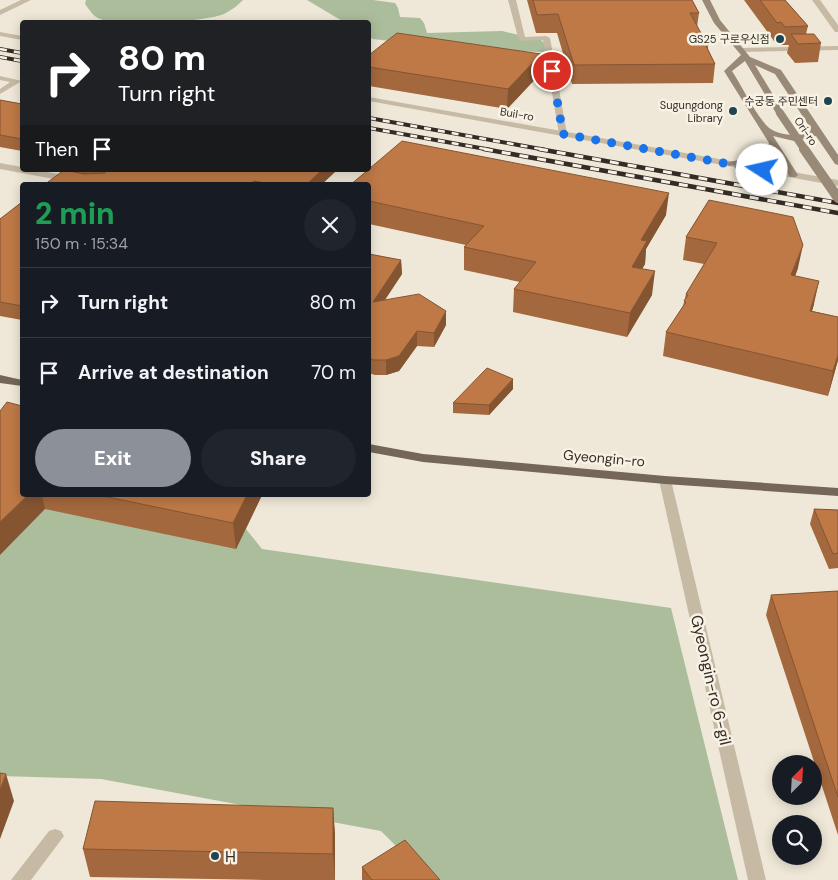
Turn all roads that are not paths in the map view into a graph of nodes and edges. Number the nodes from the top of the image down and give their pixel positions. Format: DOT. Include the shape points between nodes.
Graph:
graph roads {
  1 [pos="27,0"];
  2 [pos="512,0"];
  3 [pos="706,0"];
  4 [pos="816,0"];
  5 [pos="0,13"];
  6 [pos="838,30"];
  7 [pos="0,34"];
  8 [pos="20,38"];
  9 [pos="838,48"];
  10 [pos="743,53"];
  11 [pos="0,78"];
  12 [pos="0,92"];
  13 [pos="371,99"];
  14 [pos="764,128"];
  15 [pos="816,128"];
  16 [pos="563,134"];
  17 [pos="773,143"];
  18 [pos="838,162"];
  19 [pos="731,164"];
  20 [pos="0,166"];
  21 [pos="20,170"];
  22 [pos="32,172"];
  23 [pos="793,175"];
  24 [pos="84,182"];
  25 [pos="838,183"];
  26 [pos="838,198"];
  27 [pos="0,379"];
  28 [pos="20,383"];
  29 [pos="371,448"];
  30 [pos="665,480"];
  31 [pos="838,492"];
  32 [pos="55,836"];
  33 [pos="20,880"];
  34 [pos="757,880"];
  1 -- 5 [label="street"];
  2 -- 16 [label="street" via="522,39 546,38"];
  3 -- 10 [label="main road, Ori-ro" via="717,21"];
  4 -- 6 [label="street"];
  7 -- 8 [label="street"];
  9 -- 10 [label="street"];
  10 -- 14 [label="main road" via="728,71"];
  10 -- 15 [label="main road" via="778,72"];
  10 -- 26 [label="main road, Ori-ro, bridge"];
  11 -- 12 [label="street" via="18,81"];
  13 -- 16 [label="street, Buil-ro"];
  14 -- 15 [label="main road" via="783,137 797,139 814,134"];
  14 -- 17 [label="main road"];
  15 -- 18 [label="main road"];
  16 -- 19 [label="street, Buil-ro"];
  17 -- 19 [label="main road" via="763,156"];
  17 -- 23 [label="main road"];
  19 -- 23 [label="street, Buil-ro"];
  20 -- 21 [label="street"];
  22 -- 24 [label="street"];
  23 -- 25 [label="street, Buil-ro"];
  27 -- 28 [label="main road"];
  29 -- 30 [label="main road, Gyeongin-ro" via="423,458"];
  30 -- 31 [label="main road, Gyeongin-ro"];
  30 -- 34 [label="street, Gyeongin-ro 6-gil"];
  32 -- 33 [label="street"];
}
